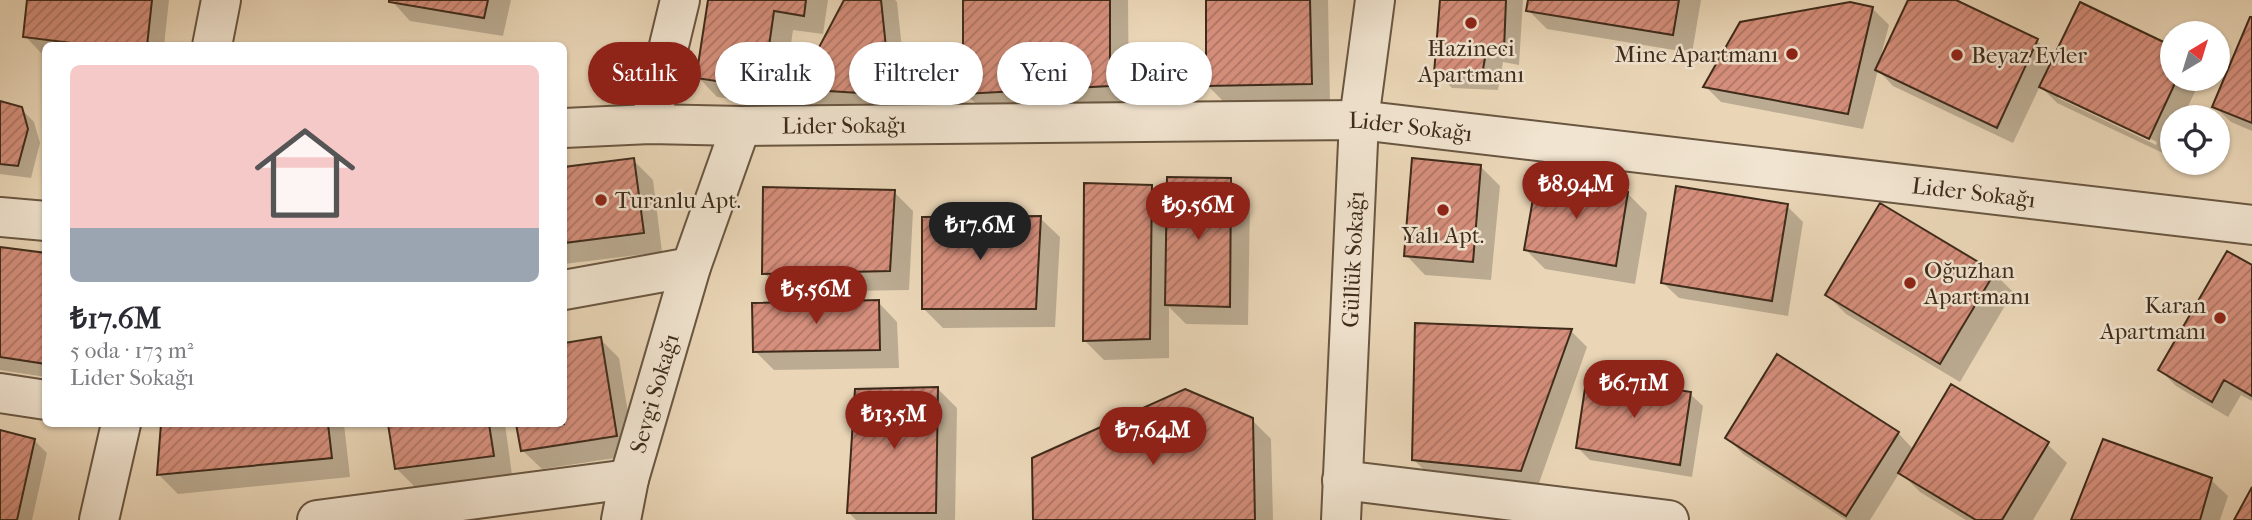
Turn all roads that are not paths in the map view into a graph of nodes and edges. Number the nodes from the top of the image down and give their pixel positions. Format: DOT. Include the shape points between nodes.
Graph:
graph roads {
  1 [pos="221,0"];
  2 [pos="680,0"];
  3 [pos="1375,0"];
  4 [pos="213,42"];
  5 [pos="1359,120"];
  6 [pos="650,124"];
  7 [pos="741,126"];
  8 [pos="567,128"];
  9 [pos="0,217"];
  10 [pos="42,221"];
  11 [pos="2252,225"];
  12 [pos="691,267"];
  13 [pos="567,289"];
  14 [pos="0,393"];
  15 [pos="42,399"];
  16 [pos="120,427"];
  17 [pos="629,479"];
  18 [pos="1342,480"];
  19 [pos="99,520"];
  20 [pos="317,520"];
  21 [pos="621,520"];
  22 [pos="1341,520"];
  23 [pos="1670,520"];
  1 -- 4 [label="street"];
  2 -- 6 [label="street"];
  3 -- 5 [label="street, Güllük Sokağı"];
  5 -- 7 [label="street, Lider Sokağı"];
  5 -- 11 [label="street, Lider Sokağı"];
  5 -- 18 [label="street, Güllük Sokağı"];
  6 -- 7 [label="street, Lider Sokağı"];
  6 -- 8 [label="street, Lider Sokağı"];
  7 -- 12 [label="street, Sevgi Sokağı"];
  9 -- 10 [label="street"];
  12 -- 13 [label="street"];
  12 -- 17 [label="street, Sevgi Sokağı"];
  14 -- 15 [label="street"];
  16 -- 19 [label="street"];
  17 -- 20 [label="street"];
  17 -- 21 [label="street, Sevgi Sokağı"];
  18 -- 22 [label="street, Güllük Sokağı"];
  18 -- 23 [label="street"];
}
